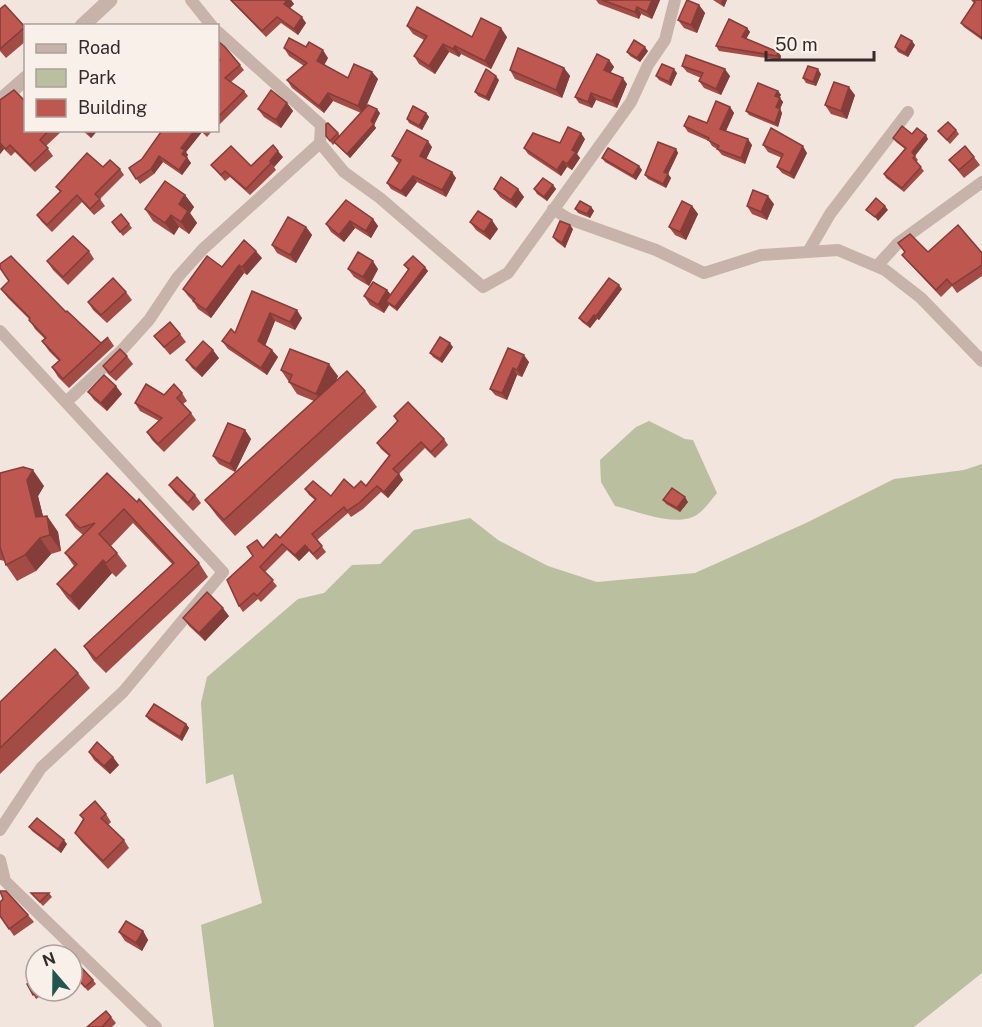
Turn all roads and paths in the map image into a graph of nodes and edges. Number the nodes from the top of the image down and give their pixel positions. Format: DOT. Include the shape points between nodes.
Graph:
graph roads {
  1 [pos="110,0"];
  2 [pos="191,0"];
  3 [pos="675,0"];
  4 [pos="84,24"];
  5 [pos="210,24"];
  6 [pos="219,33"];
  7 [pos="24,80"];
  8 [pos="0,101"];
  9 [pos="908,112"];
  10 [pos="320,143"];
  11 [pos="982,182"];
  12 [pos="553,209"];
  13 [pos="808,252"];
  14 [pos="877,267"];
  15 [pos="0,331"];
  16 [pos="982,361"];
  17 [pos="66,402"];
  18 [pos="0,830"];
  19 [pos="0,860"];
  20 [pos="156,1027"];
  1 -- 4 [label="street"];
  2 -- 5 [label="street"];
  3 -- 12 [label="street" via="665,40 648,65 632,102"];
  6 -- 10 [label="street" via="321,125"];
  7 -- 8 [label="street"];
  9 -- 13 [label="street" via="830,214"];
  10 -- 12 [label="street" via="344,172 483,287 508,273"];
  10 -- 17 [label="street" via="203,249 177,278 149,320"];
  11 -- 14 [label="street" via="898,243"];
  12 -- 13 [label="street" via="704,273 760,255"];
  13 -- 14 [label="street" via="838,250"];
  14 -- 16 [label="street" via="921,298"];
  15 -- 17 [label="street"];
  17 -- 18 [label="street" via="223,572 123,692 41,768"];
  19 -- 20 [label="street" via="5,881"];
}
